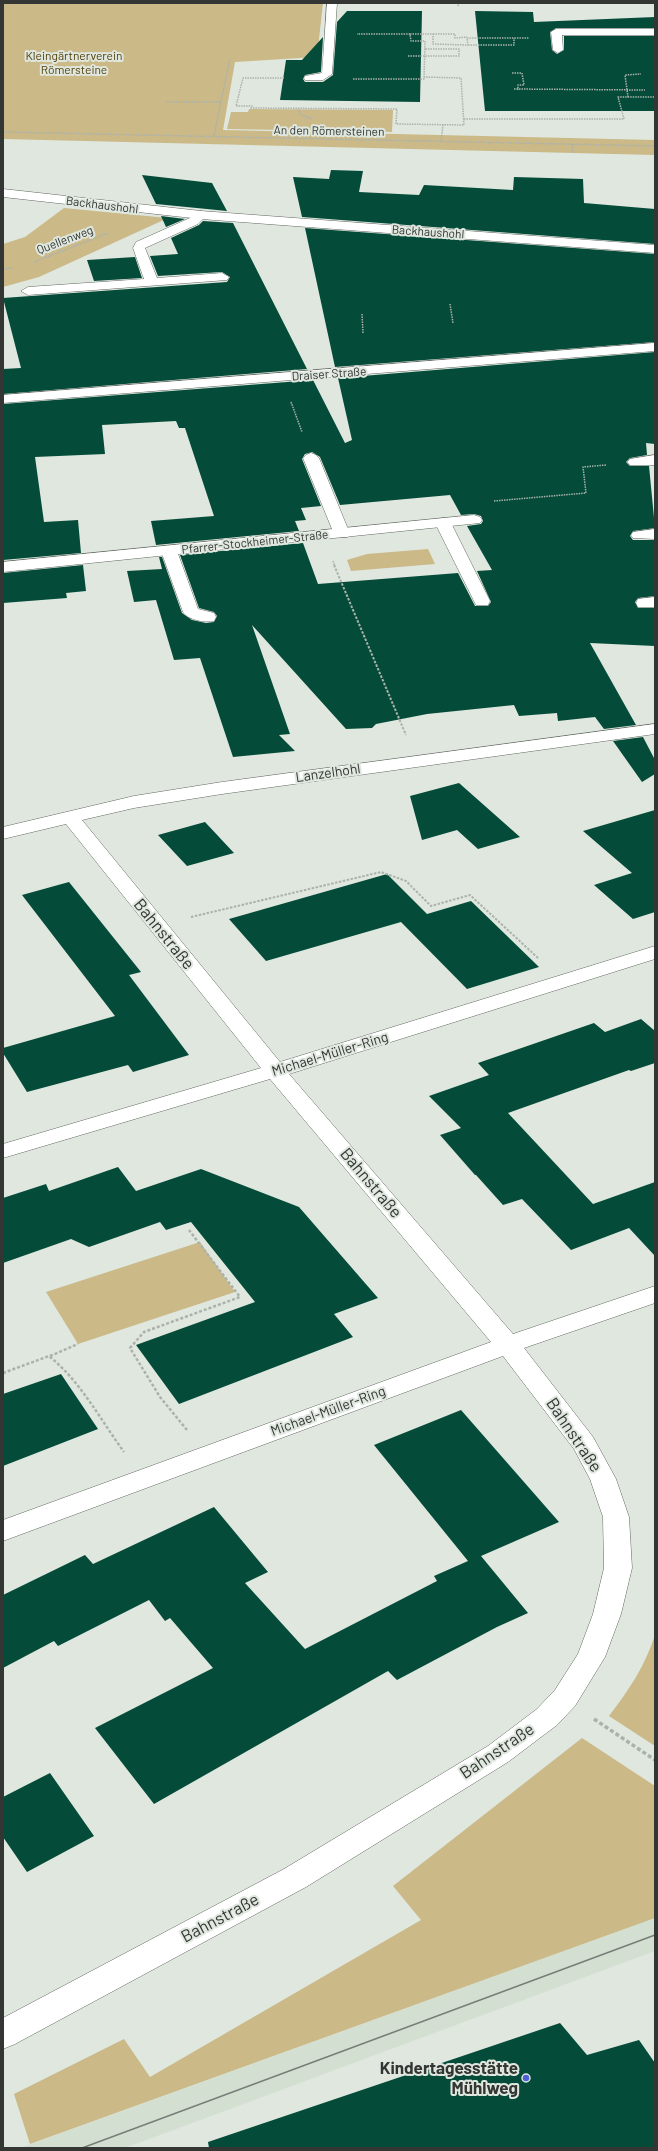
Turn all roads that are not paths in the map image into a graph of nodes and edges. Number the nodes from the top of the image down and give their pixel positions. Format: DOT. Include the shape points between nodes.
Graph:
graph roads {
  1 [pos="332,3"];
  2 [pos="655,32"];
  3 [pos="558,48"];
  4 [pos="309,78"];
  5 [pos="3,193"];
  6 [pos="202,215"];
  7 [pos="655,249"];
  8 [pos="222,277"];
  9 [pos="152,282"];
  10 [pos="28,291"];
  11 [pos="655,348"];
  12 [pos="3,399"];
  13 [pos="311,458"];
  14 [pos="655,460"];
  15 [pos="635,462"];
  16 [pos="474,520"];
  17 [pos="443,523"];
  18 [pos="342,534"];
  19 [pos="169,551"];
  20 [pos="3,567"];
  21 [pos="482,601"];
  22 [pos="208,617"];
  23 [pos="655,729"];
  24 [pos="70,817"];
  25 [pos="3,833"];
  26 [pos="655,952"];
  27 [pos="275,1071"];
  28 [pos="3,1152"];
  29 [pos="655,1294"];
  30 [pos="508,1345"];
  31 [pos="3,1531"];
  32 [pos="3,2034"];
  1 -- 4 [label="street" via="327,74 323,77"];
  2 -- 3 [label="street" via="556,32"];
  5 -- 6 [label="street, Backhaushohl"];
  6 -- 7 [label="street, Backhaushohl"];
  6 -- 9 [label="street" via="140,245"];
  8 -- 9 [label="street"];
  9 -- 10 [label="street"];
  11 -- 12 [label="street, Draiser Straße"];
  13 -- 18 [label="street, Pfarrer-Stockheimer-Straße"];
  14 -- 15 [label="street"];
  16 -- 17 [label="street, Pfarrer-Stockheimer-Straße"];
  17 -- 18 [label="street, Pfarrer-Stockheimer-Straße"];
  17 -- 21 [label="street"];
  18 -- 19 [label="street, Pfarrer-Stockheimer-Straße"];
  19 -- 20 [label="street, Pfarrer-Stockheimer-Straße"];
  19 -- 22 [label="street, Pfarrer-Stockheimer-Straße" via="191,612"];
  23 -- 24 [label="street, Lanzelhohl" via="222,788 134,802"];
  24 -- 25 [label="street, Lanzelhohl"];
  24 -- 27 [label="street, Bahnstraße"];
  26 -- 27 [label="street, Michael-Müller-Ring"];
  27 -- 28 [label="street, Michael-Müller-Ring"];
  27 -- 30 [label="street, Bahnstraße"];
  29 -- 30 [label="street, Michael-Müller-Ring"];
  30 -- 31 [label="street, Michael-Müller-Ring"];
  30 -- 32 [label="street, Bahnstraße" via="584,1444 603,1479 616,1516 618,1568 607,1614 590,1657 565,1698 547,1717 498,1754 295,1878"];
}
